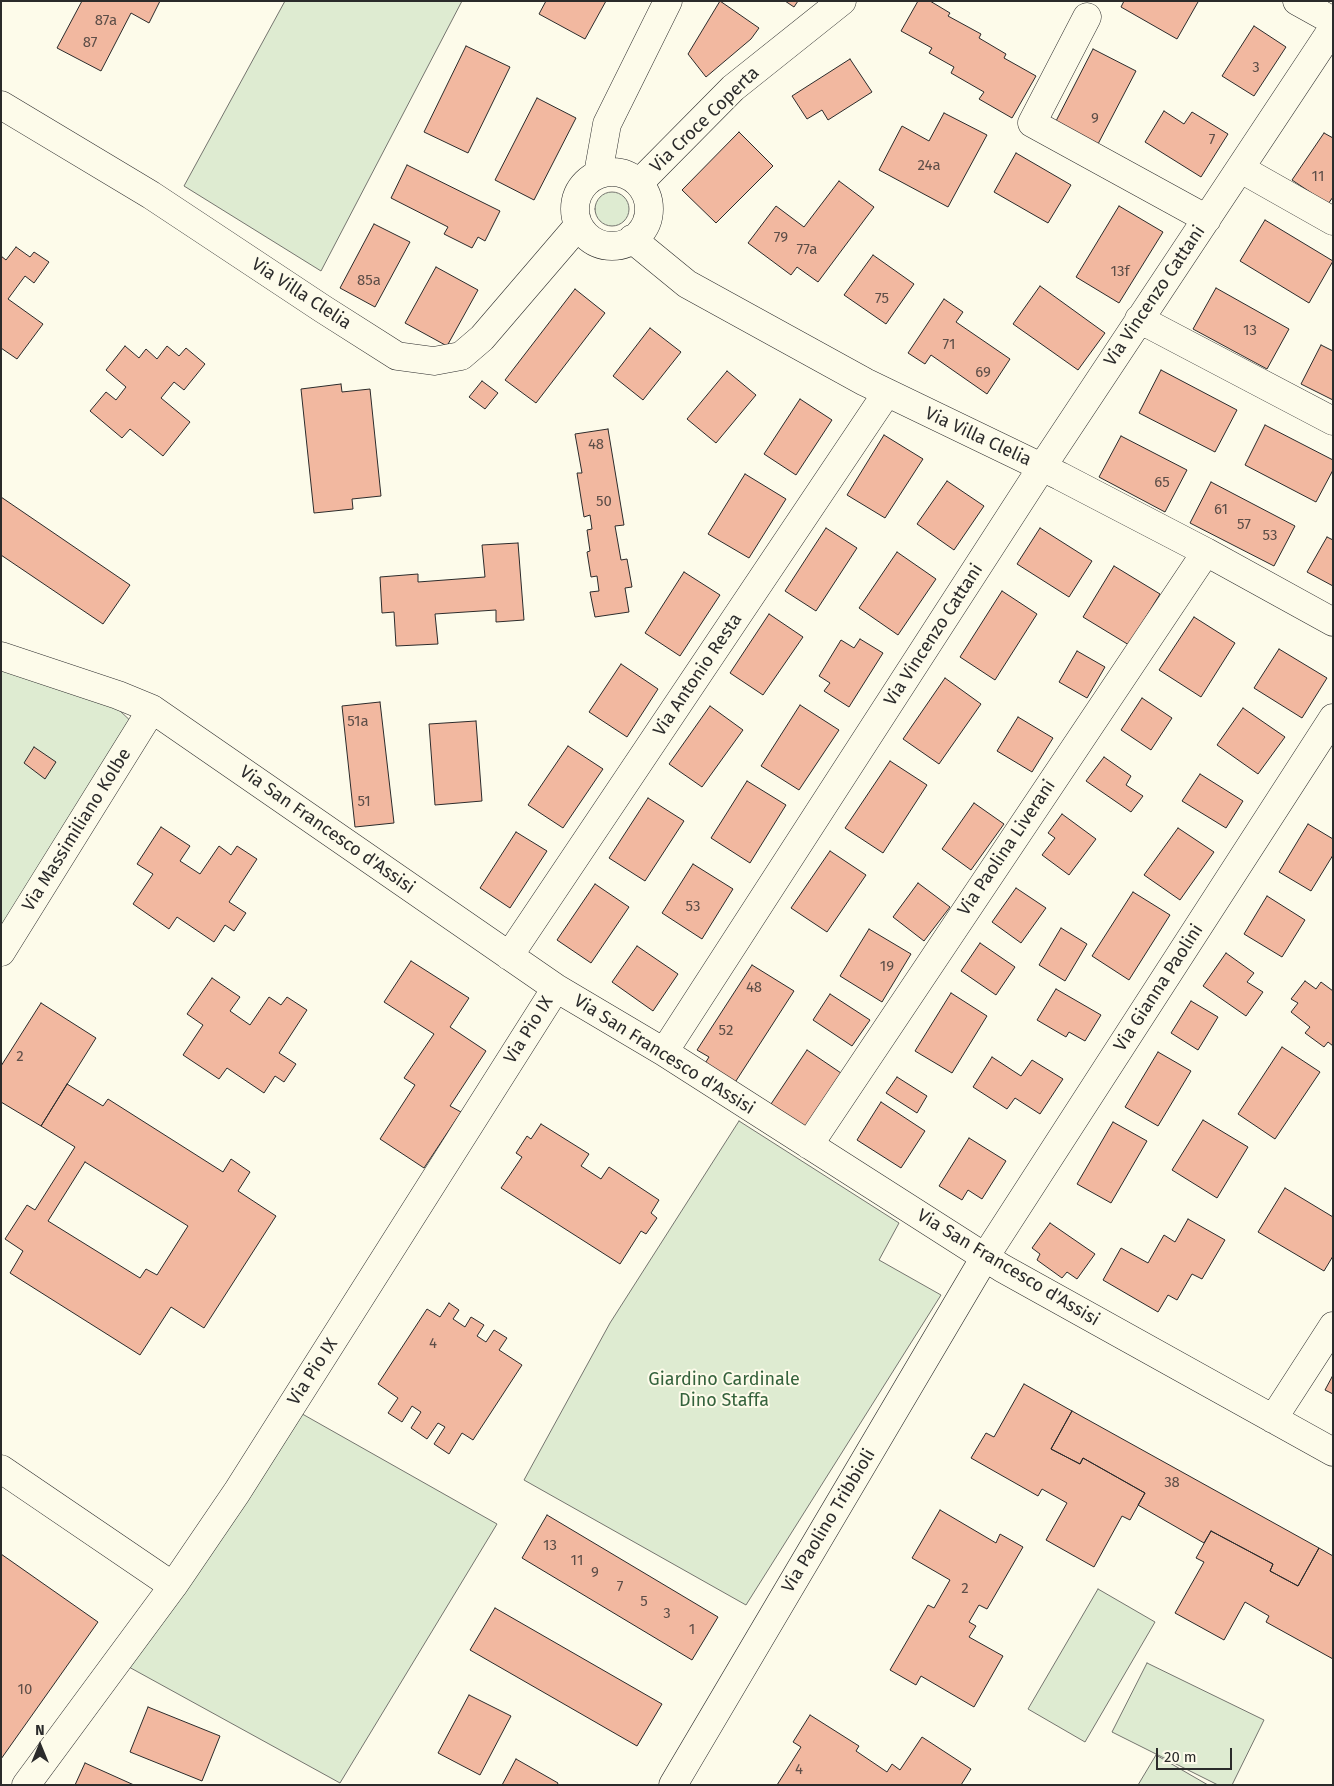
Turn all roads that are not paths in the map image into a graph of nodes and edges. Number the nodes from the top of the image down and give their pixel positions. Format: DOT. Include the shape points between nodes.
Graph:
graph roads {
  1 [pos="668,1"];
  2 [pos="842,1"];
  3 [pos="1297,1"];
  4 [pos="1087,17"];
  5 [pos="1333,21"];
  6 [pos="1333,28"];
  7 [pos="1,105"];
  8 [pos="1241,169"];
  9 [pos="598,174"];
  10 [pos="639,183"];
  11 [pos="1207,219"];
  12 [pos="1333,221"];
  13 [pos="578,226"];
  14 [pos="632,240"];
  15 [pos="1139,319"];
  16 [pos="886,394"];
  17 [pos="1333,421"];
  18 [pos="1042,467"];
  19 [pos="1206,552"];
  20 [pos="1333,622"];
  21 [pos="1,656"];
  22 [pos="152,709"];
  23 [pos="1333,718"];
  24 [pos="1,952"];
  25 [pos="509,956"];
  26 [pos="556,988"];
  27 [pos="664,1052"];
  28 [pos="809,1145"];
  29 [pos="985,1257"];
  30 [pos="1333,1326"];
  31 [pos="1273,1419"];
  32 [pos="1333,1452"];
  33 [pos="1,1468"];
  34 [pos="173,1586"];
  35 [pos="53,1746"];
  36 [pos="26,1785"];
  37 [pos="45,1785"];
  38 [pos="673,1785"];
  1 -- 9 [label="street" via="607,124"];
  2 -- 10 [label="street, Via Croce Coperta" via="733,88"];
  3 -- 5 [label="street"];
  4 -- 11 [label="street, Via Vincenzo Cattani" via="1032,123"];
  6 -- 8 [label="street, Via Vincenzo Cattani"];
  7 -- 13 [label="street, Via Villa Clelia" via="151,195 397,356 434,361 461,356 482,338"];
  8 -- 11 [label="street, Via Vincenzo Cattani"];
  8 -- 12 [label="street"];
  9 -- 10 [label="street" via="619,172"];
  9 -- 13 [label="street" via="579,190 574,214"];
  10 -- 14 [label="street" via="649,206 648,219"];
  11 -- 15 [label="street, Via Vincenzo Cattani"];
  13 -- 14 [label="street" via="596,243 608,246"];
  14 -- 16 [label="street, Via Villa Clelia" via="687,284"];
  15 -- 17 [label="street"];
  15 -- 18 [label="street, Via Vincenzo Cattani"];
  16 -- 18 [label="street, Via Villa Clelia"];
  16 -- 25 [label="street, Via Antonio Resta"];
  18 -- 19 [label="street, Via Villa Clelia"];
  18 -- 27 [label="street, Via Vincenzo Cattani"];
  19 -- 20 [label="street, Via Villa Clelia"];
  19 -- 28 [label="street, Via Paolina Liverani"];
  21 -- 22 [label="street, Via San Francesco d'Assisi" via="118,694"];
  22 -- 24 [label="street, Via Massimiliano Kolbe"];
  22 -- 25 [label="street, Via San Francesco d'Assisi"];
  23 -- 29 [label="street, Via Gianna Paolini"];
  25 -- 26 [label="street, Via San Francesco d'Assisi"];
  26 -- 27 [label="street, Via San Francesco d'Assisi"];
  26 -- 34 [label="street, Via Pio IX" via="248,1475"];
  27 -- 28 [label="street, Via San Francesco d'Assisi"];
  28 -- 29 [label="street, Via San Francesco d'Assisi"];
  29 -- 31 [label="street, Via San Francesco d'Assisi"];
  29 -- 38 [label="street, Via Paolino Tribbioli"];
  30 -- 31 [label="street"];
  31 -- 32 [label="street, Via San Francesco d'Assisi"];
  33 -- 34 [label="street"];
  34 -- 35 [label="street, Via Pio IX"];
  35 -- 36 [label="street, Via Pio IX"];
  35 -- 37 [label="street, Via Pio IX"];
}
